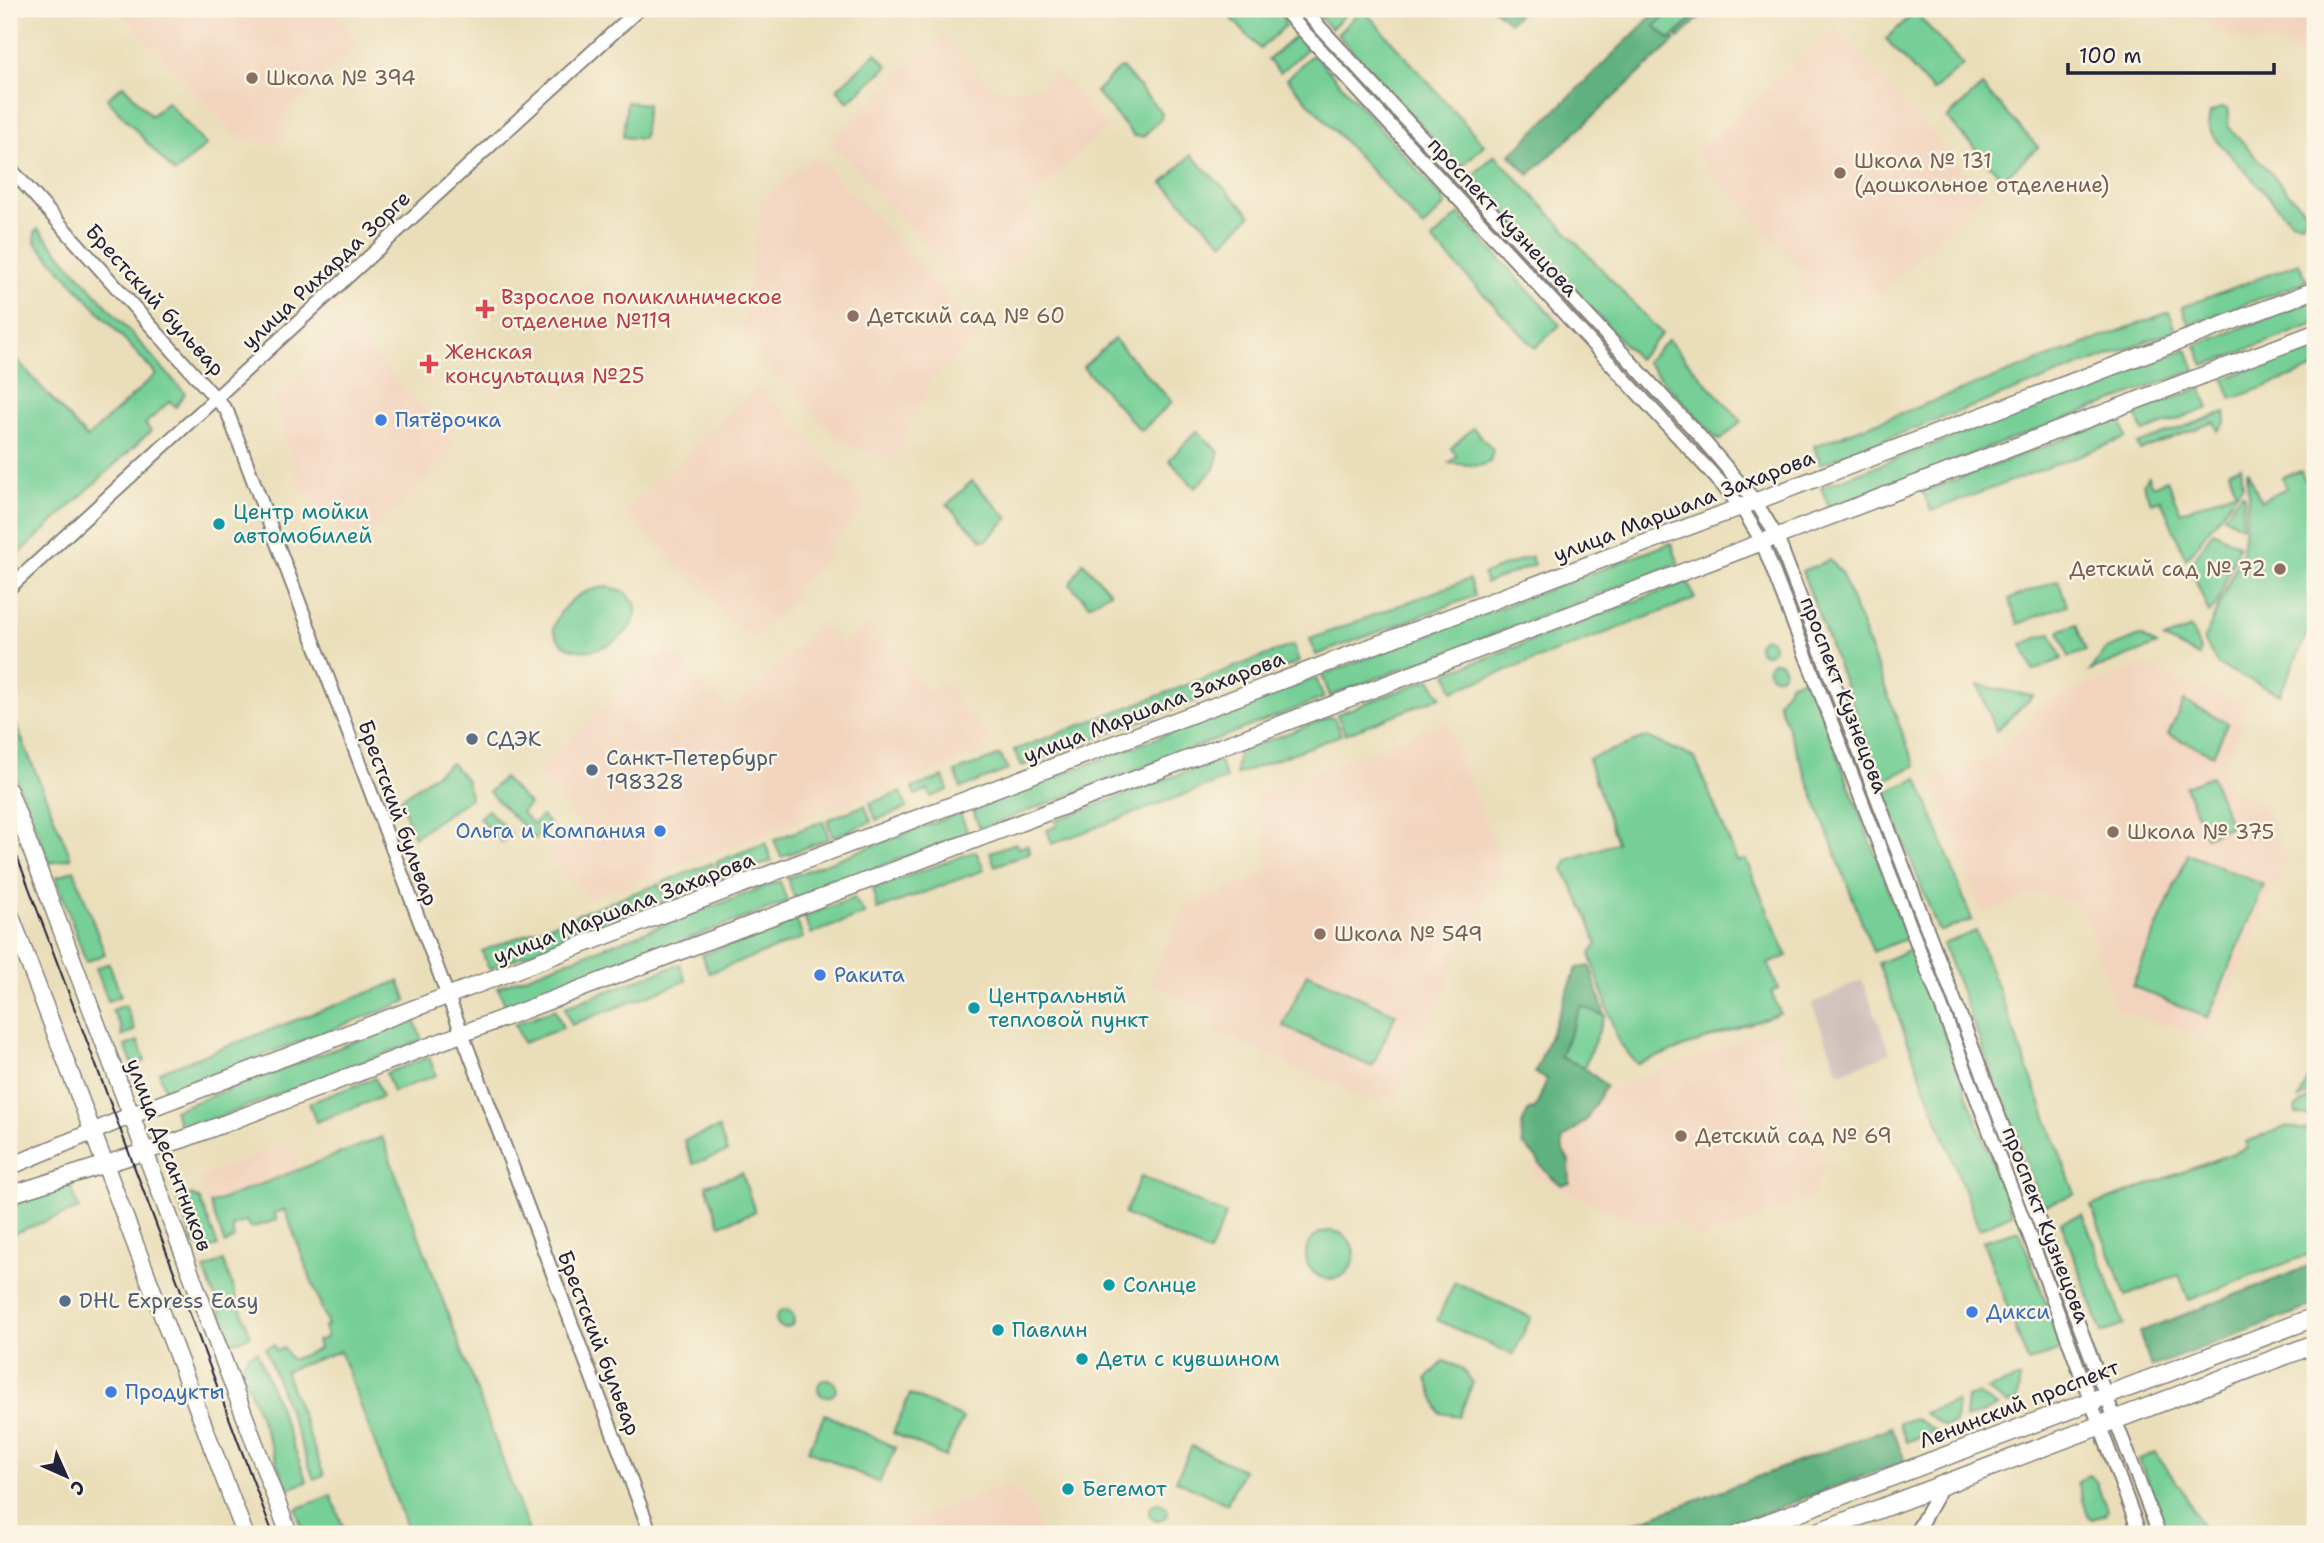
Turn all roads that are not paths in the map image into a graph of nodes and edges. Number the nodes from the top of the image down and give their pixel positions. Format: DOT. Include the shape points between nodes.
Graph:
graph roads {
  1 [pos="639,9"];
  2 [pos="1283,9"];
  3 [pos="1303,9"];
  4 [pos="9,167"];
  5 [pos="2315,290"];
  6 [pos="2315,333"];
  7 [pos="216,397"];
  8 [pos="1749,504"];
  9 [pos="1770,540"];
  10 [pos="9,588"];
  11 [pos="9,791"];
  12 [pos="9,911"];
  13 [pos="446,998"];
  14 [pos="461,1034"];
  15 [pos="132,1115"];
  16 [pos="92,1132"];
  17 [pos="145,1151"];
  18 [pos="104,1164"];
  19 [pos="9,1167"];
  20 [pos="9,1195"];
  21 [pos="2315,1317"];
  22 [pos="2315,1344"];
  23 [pos="2098,1399"];
  24 [pos="2108,1423"];
  25 [pos="1942,1486"];
  26 [pos="245,1534"];
  27 [pos="289,1534"];
  28 [pos="651,1534"];
  29 [pos="1739,1534"];
  30 [pos="1813,1534"];
  31 [pos="1915,1534"];
  32 [pos="2140,1534"];
  33 [pos="2159,1534"];
  1 -- 7 [label="street, улица Рихарда Зорге"];
  2 -- 8 [label="street, проспект Кузнецова"];
  3 -- 8 [label="street, проспект Кузнецова" via="1697,433"];
  4 -- 7 [label="street, Брестский бульвар"];
  5 -- 8 [label="street, улица Маршала Захарова"];
  6 -- 9 [label="street"];
  7 -- 10 [label="street, улица Рихарда Зорге"];
  7 -- 13 [label="street, Брестский бульвар" via="227,411"];
  8 -- 9 [label="street, проспект Кузнецова"];
  8 -- 13 [label="street, улица Маршала Захарова"];
  9 -- 14 [label="street"];
  9 -- 23 [label="street, проспект Кузнецова"];
  11 -- 15 [label="street, улица Десантников"];
  12 -- 16 [label="street"];
  13 -- 14 [label="street, Брестский бульвар"];
  13 -- 15 [label="street, улица Маршала Захарова"];
  14 -- 17 [label="street"];
  14 -- 28 [label="street, Брестский бульвар"];
  15 -- 16 [label="street, улица Маршала Захарова"];
  15 -- 17 [label="street, улица Десантников"];
  16 -- 18 [label="street"];
  16 -- 19 [label="street, улица Маршала Захарова"];
  17 -- 18 [label="street"];
  17 -- 27 [label="street, улица Десантников"];
  18 -- 20 [label="street"];
  18 -- 26 [label="street"];
  21 -- 23 [label="main road, Ленинский проспект"];
  22 -- 24 [label="main road"];
  23 -- 24 [label="street, проспект Кузнецова"];
  23 -- 29 [label="main road, Ленинский проспект"];
  24 -- 25 [label="main road"];
  24 -- 32 [label="street, проспект Кузнецова"];
  24 -- 33 [label="street, проспект Кузнецова"];
  25 -- 30 [label="main road"];
  25 -- 31 [label="street"];
}
